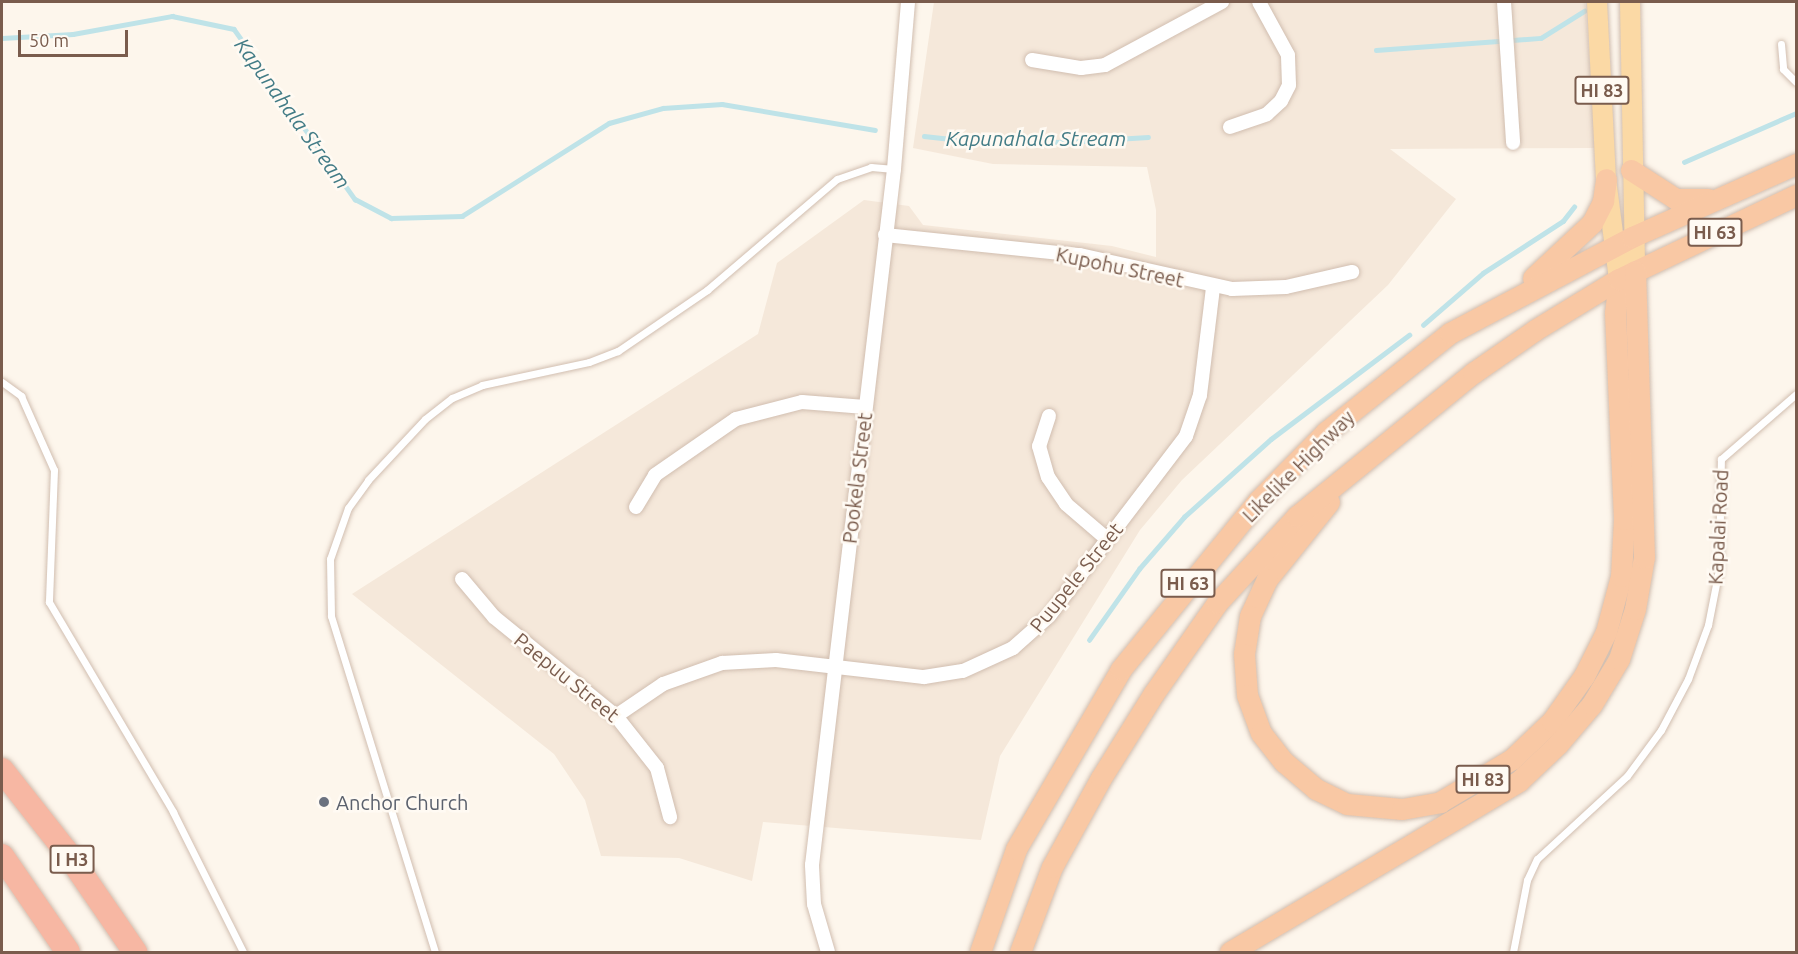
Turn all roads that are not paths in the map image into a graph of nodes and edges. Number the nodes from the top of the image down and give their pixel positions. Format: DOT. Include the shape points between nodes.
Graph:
graph roads {
  1 [pos="908,2"];
  2 [pos="1222,2"];
  3 [pos="1259,2"];
  4 [pos="1504,2"];
  5 [pos="1597,2"];
  6 [pos="1630,2"];
  7 [pos="1781,44"];
  8 [pos="1032,60"];
  9 [pos="1797,82"];
  10 [pos="1230,127"];
  11 [pos="1513,143"];
  12 [pos="1797,164"];
  13 [pos="894,168"];
  14 [pos="1631,170"];
  15 [pos="1606,179"];
  16 [pos="1797,195"];
  17 [pos="1723,196"];
  18 [pos="885,235"];
  19 [pos="1623,241"];
  20 [pos="1352,272"];
  21 [pos="1627,275"];
  22 [pos="1213,287"];
  23 [pos="1506,302"];
  24 [pos="2,382"];
  25 [pos="1797,394"];
  26 [pos="865,407"];
  27 [pos="1049,416"];
  28 [pos="1351,475"];
  29 [pos="636,507"];
  30 [pos="1107,539"];
  31 [pos="462,579"];
  32 [pos="835,667"];
  33 [pos="616,716"];
  34 [pos="2,770"];
  35 [pos="670,817"];
  36 [pos="2,856"];
  37 [pos="68,952"];
  38 [pos="135,952"];
  39 [pos="243,952"];
  40 [pos="435,952"];
  41 [pos="828,952"];
  42 [pos="980,952"];
  43 [pos="1020,952"];
  44 [pos="1230,952"];
  45 [pos="1513,952"];
  1 -- 13 [label="street, Pookela Street"];
  2 -- 8 [label="street" via="1105,65 1081,68"];
  3 -- 10 [label="street" via="1288,55 1289,85 1281,101 1267,114"];
  4 -- 11 [label="street"];
  5 -- 15 [label="main road, HI 83"];
  6 -- 14 [label="main road, HI 83"];
  7 -- 9 [label="lane" via="1784,69"];
  12 -- 17 [label="highway, Likelike Highway / HI 63"];
  13 -- 18 [label="street, Pookela Street"];
  13 -- 40 [label="lane" via="858,170 829,184 707,290 618,351 589,362 482,385 452,398 425,419 357,494 335,540 328,597"];
  14 -- 17 [label="highway" via="1676,198 1693,201"];
  14 -- 19 [label="main road"];
  15 -- 19 [label="main road, HI 83"];
  15 -- 23 [label="highway" via="1604,201 1580,237"];
  16 -- 21 [label="highway, Likelike Highway / HI 63"];
  17 -- 19 [label="highway, Likelike Highway / HI 63"];
  18 -- 22 [label="street, Kupohu Street" via="1080,255"];
  18 -- 26 [label="street, Pookela Street"];
  19 -- 21 [label="main road, HI 83"];
  19 -- 23 [label="highway, Likelike Highway / HI 63"];
  20 -- 22 [label="street, Kupohu Street" via="1268,289"];
  21 -- 28 [label="highway, Likelike Highway / HI 63" via="1480,368"];
  21 -- 28 [label="highway, HI 83" via="1615,313 1624,519 1621,576 1606,632 1584,676 1552,721 1512,759 1465,791 1418,809 1347,804 1316,789 1284,762 1261,733 1247,695 1244,654 1250,616 1267,579"];
  21 -- 44 [label="highway" via="1644,557 1635,609 1619,659 1585,712 1519,781"];
  22 -- 30 [label="street, Puupele Street" via="1200,395 1191,424 1179,447"];
  23 -- 42 [label="highway, Likelike Highway / HI 63" via="1450,333 1326,432 1258,501 1187,584 1121,669 1066,758 1016,849"];
  24 -- 39 [label="lane" via="21,396 54,470 49,602 173,812"];
  25 -- 45 [label="lane, Kapalai Road" via="1721,459 1719,569 1708,626 1688,679 1661,730 1627,776 1537,860 1527,880"];
  26 -- 29 [label="street" via="802,402 736,419 656,475"];
  26 -- 32 [label="street, Pookela Street"];
  27 -- 30 [label="street" via="1039,446 1048,477 1066,504"];
  28 -- 43 [label="highway, Likelike Highway / HI 63" via="1297,516 1217,603 1154,693 1052,867"];
  30 -- 32 [label="street, Puupele Street" via="1038,628 982,665 924,677"];
  31 -- 33 [label="street, Paepuu Street" via="494,617"];
  32 -- 33 [label="street, Puupele Street" via="776,660 722,663 663,684"];
  32 -- 41 [label="street, Pookela Street" via="812,865 814,904"];
  33 -- 35 [label="street, Paepuu Street" via="657,768"];
  34 -- 38 [label="highway, I H3" via="65,850"];
  36 -- 37 [label="highway, I H3"];
}
